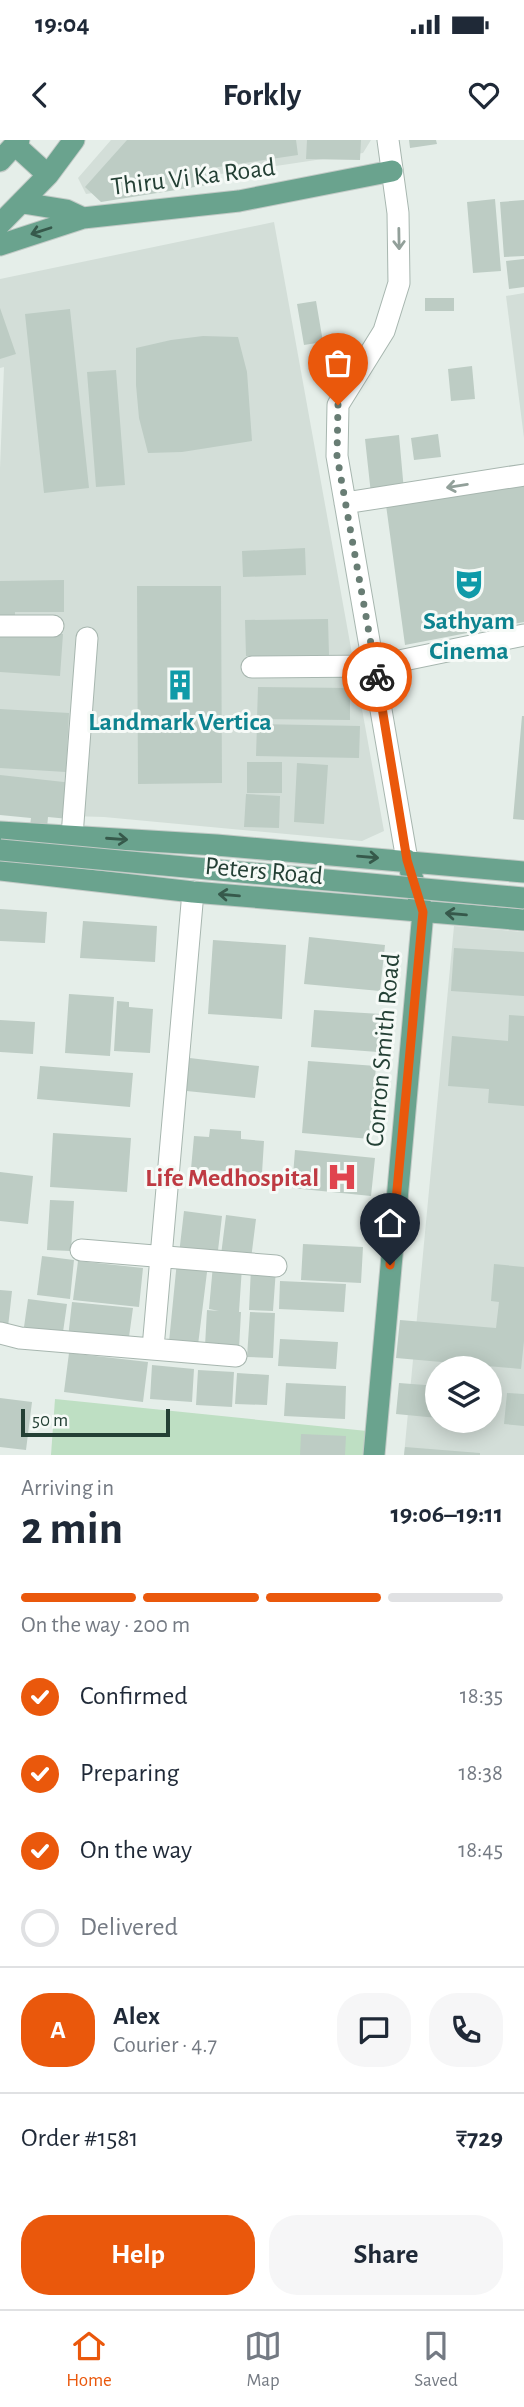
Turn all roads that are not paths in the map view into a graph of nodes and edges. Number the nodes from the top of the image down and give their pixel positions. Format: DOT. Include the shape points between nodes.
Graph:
graph roads {
  1 [pos="74,140"];
  2 [pos="388,140"];
  3 [pos="17,142"];
  4 [pos="0,161"];
  5 [pos="392,171"];
  6 [pos="48,175"];
  7 [pos="23,203"];
  8 [pos="83,218"];
  9 [pos="0,224"];
  10 [pos="0,245"];
  11 [pos="524,475"];
  12 [pos="345,503"];
  13 [pos="0,626"];
  14 [pos="53,626"];
  15 [pos="524,635"];
  16 [pos="87,638"];
  17 [pos="375,666"];
  18 [pos="252,667"];
  19 [pos="0,832"];
  20 [pos="72,836"];
  21 [pos="0,850"];
  22 [pos="407,860"];
  23 [pos="0,870"];
  24 [pos="524,872"];
  25 [pos="193,892"];
  26 [pos="524,898"];
  27 [pos="423,912"];
  28 [pos="524,920"];
  29 [pos="81,1250"];
  30 [pos="161,1256"];
  31 [pos="276,1266"];
  32 [pos="0,1333"];
  33 [pos="153,1349"];
  34 [pos="236,1356"];
  35 [pos="374,1455"];
  1 -- 6 [label="main road"];
  2 -- 5 [label="street"];
  3 -- 4 [label="main road"];
  3 -- 6 [label="main road"];
  5 -- 8 [label="main road, Thiru Vi Ka Road" via="239,201"];
  5 -- 12 [label="street, one-way" via="399,283 384,331 338,405 337,456"];
  6 -- 7 [label="main road"];
  7 -- 8 [label="main road"];
  7 -- 9 [label="main road"];
  8 -- 10 [label="main road, one-way"];
  11 -- 12 [label="street, one-way"];
  12 -- 17 [label="street"];
  13 -- 14 [label="street"];
  15 -- 17 [label="street"];
  16 -- 20 [label="street"];
  17 -- 18 [label="street"];
  17 -- 22 [label="street"];
  19 -- 20 [label="main road, Peters Road"];
  20 -- 22 [label="main road, Peters Road, one-way"];
  21 -- 26 [label="main road, bridge"];
  22 -- 24 [label="main road, Peters Road"];
  22 -- 27 [label="main road, Conron Smith Road"];
  23 -- 25 [label="main road, Peters Road"];
  27 -- 25 [label="main road, Peters Road, one-way"];
  25 -- 30 [label="street"];
  28 -- 27 [label="main road, Peters Road, one-way"];
  27 -- 35 [label="main road, Conron Smith Road"];
  29 -- 30 [label="street"];
  30 -- 31 [label="street"];
  30 -- 33 [label="street"];
  32 -- 33 [label="street"];
  33 -- 34 [label="street"];
}
